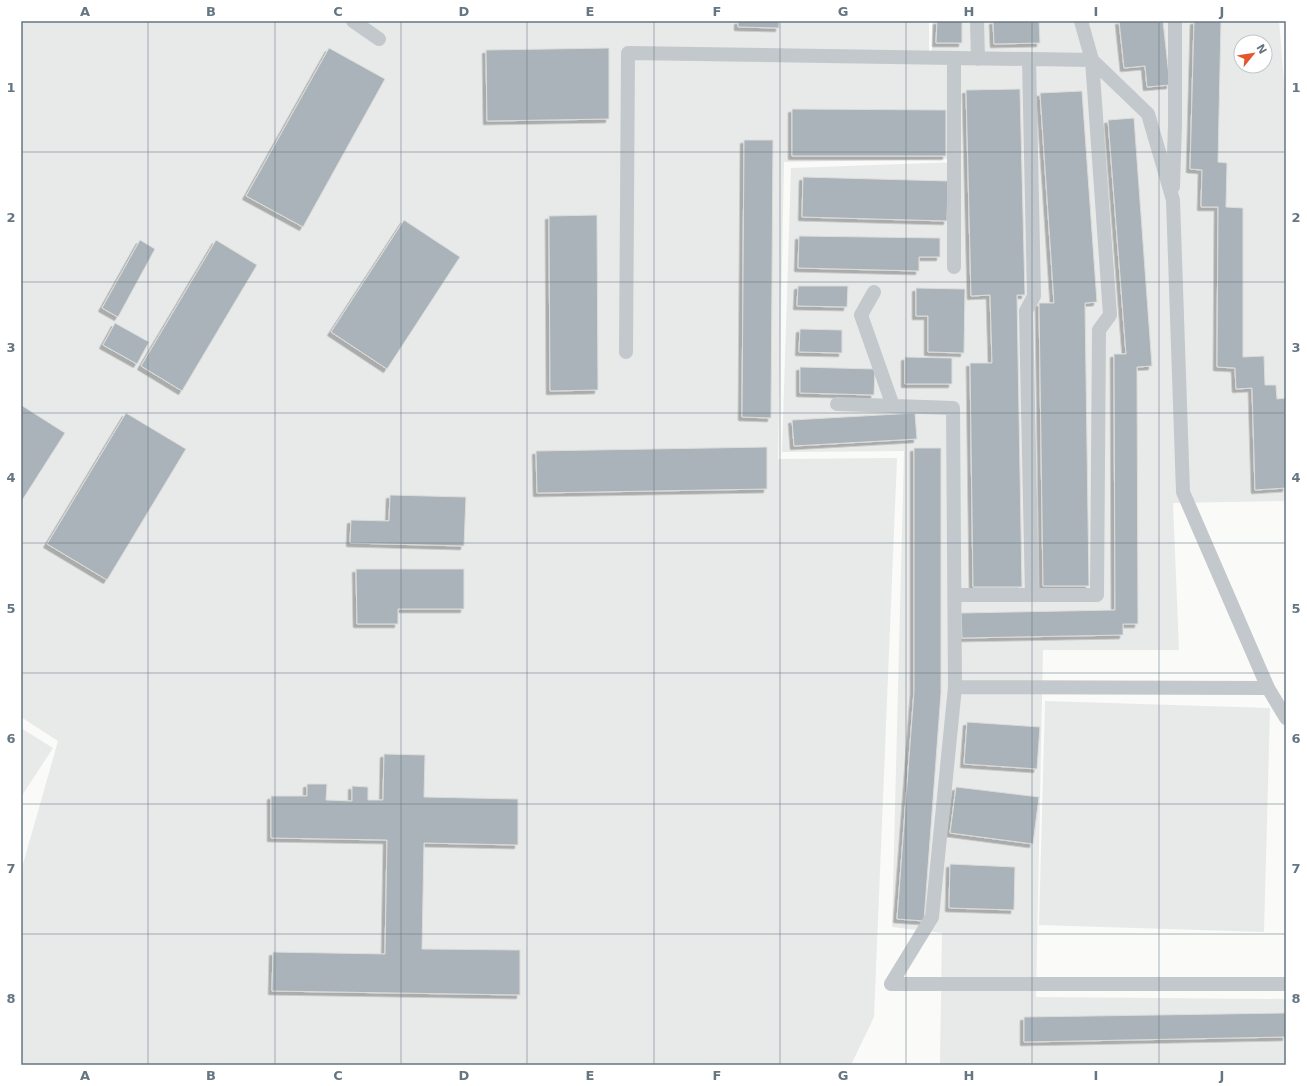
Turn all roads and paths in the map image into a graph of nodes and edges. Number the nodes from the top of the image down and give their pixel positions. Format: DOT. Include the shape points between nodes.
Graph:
graph roads {
  1 [pos="353,21"];
  2 [pos="977,21"];
  3 [pos="1081,21"];
  4 [pos="1175,21"];
  5 [pos="379,39"];
  6 [pos="954,58"];
  7 [pos="978,59"];
  8 [pos="1029,59"];
  9 [pos="1092,60"];
  10 [pos="1173,200"];
  11 [pos="954,267"];
  12 [pos="874,292"];
  13 [pos="626,352"];
  14 [pos="837,404"];
  15 [pos="893,406"];
  16 [pos="955,595"];
  17 [pos="1032,595"];
  18 [pos="955,687"];
  19 [pos="1268,688"];
  20 [pos="1286,718"];
  21 [pos="1286,984"];
  1 -- 5 [label="lane"];
  2 -- 7 [label="lane"];
  3 -- 9 [label="lane"];
  4 -- 10 [label="lane"];
  6 -- 7 [label="lane"];
  6 -- 11 [label="lane"];
  6 -- 13 [label="lane" via="628,53"];
  7 -- 8 [label="lane"];
  8 -- 9 [label="lane"];
  8 -- 17 [label="lane" via="1034,296 1026,311"];
  9 -- 10 [label="lane" via="1148,114"];
  9 -- 17 [label="lane" via="1110,316 1099,330 1097,595"];
  10 -- 19 [label="lane" via="1183,492"];
  12 -- 15 [label="lane" via="861,315"];
  14 -- 15 [label="lane"];
  15 -- 16 [label="lane" via="953,408"];
  16 -- 17 [label="lane"];
  16 -- 18 [label="lane"];
  18 -- 19 [label="lane"];
  18 -- 21 [label="lane" via="932,917 891,984"];
  19 -- 20 [label="lane"];
}
